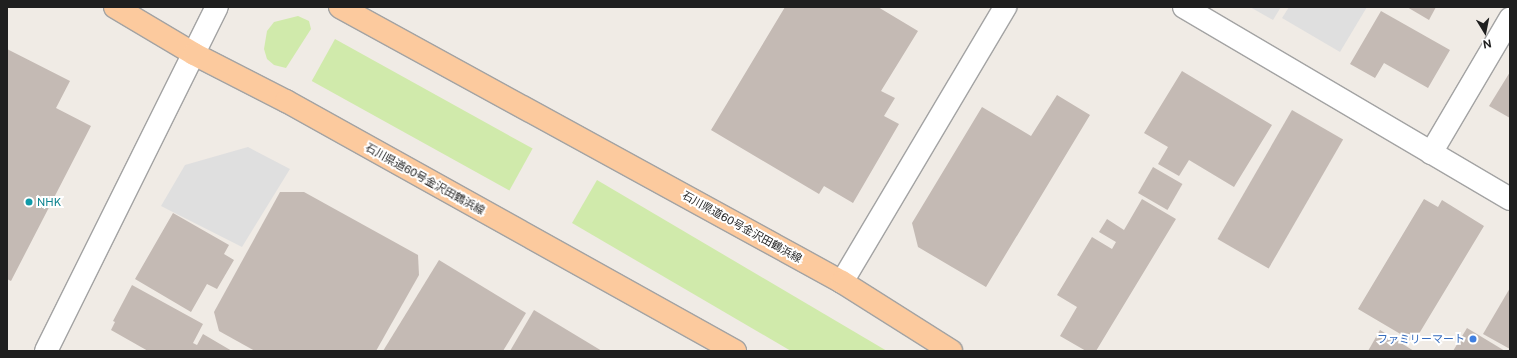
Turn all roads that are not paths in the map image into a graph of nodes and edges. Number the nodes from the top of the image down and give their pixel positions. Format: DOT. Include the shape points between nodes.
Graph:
graph roads {
  1 [pos="115,7"];
  2 [pos="217,7"];
  3 [pos="340,7"];
  4 [pos="1005,7"];
  5 [pos="1184,7"];
  6 [pos="1510,19"];
  7 [pos="194,54"];
  8 [pos="1431,153"];
  9 [pos="1510,199"];
  10 [pos="842,282"];
  11 [pos="46,351"];
  12 [pos="735,351"];
  13 [pos="951,351"];
  1 -- 7 [label="main road, 石川県道60号金沢田鶴浜線"];
  2 -- 7 [label="street"];
  3 -- 10 [label="main road, 石川県道60号金沢田鶴浜線"];
  4 -- 10 [label="street"];
  5 -- 8 [label="street"];
  6 -- 8 [label="street"];
  7 -- 11 [label="street"];
  7 -- 12 [label="main road, 石川県道60号金沢田鶴浜線" via="286,101"];
  8 -- 9 [label="street"];
  10 -- 13 [label="main road, 石川県道60号金沢田鶴浜線"];
}
